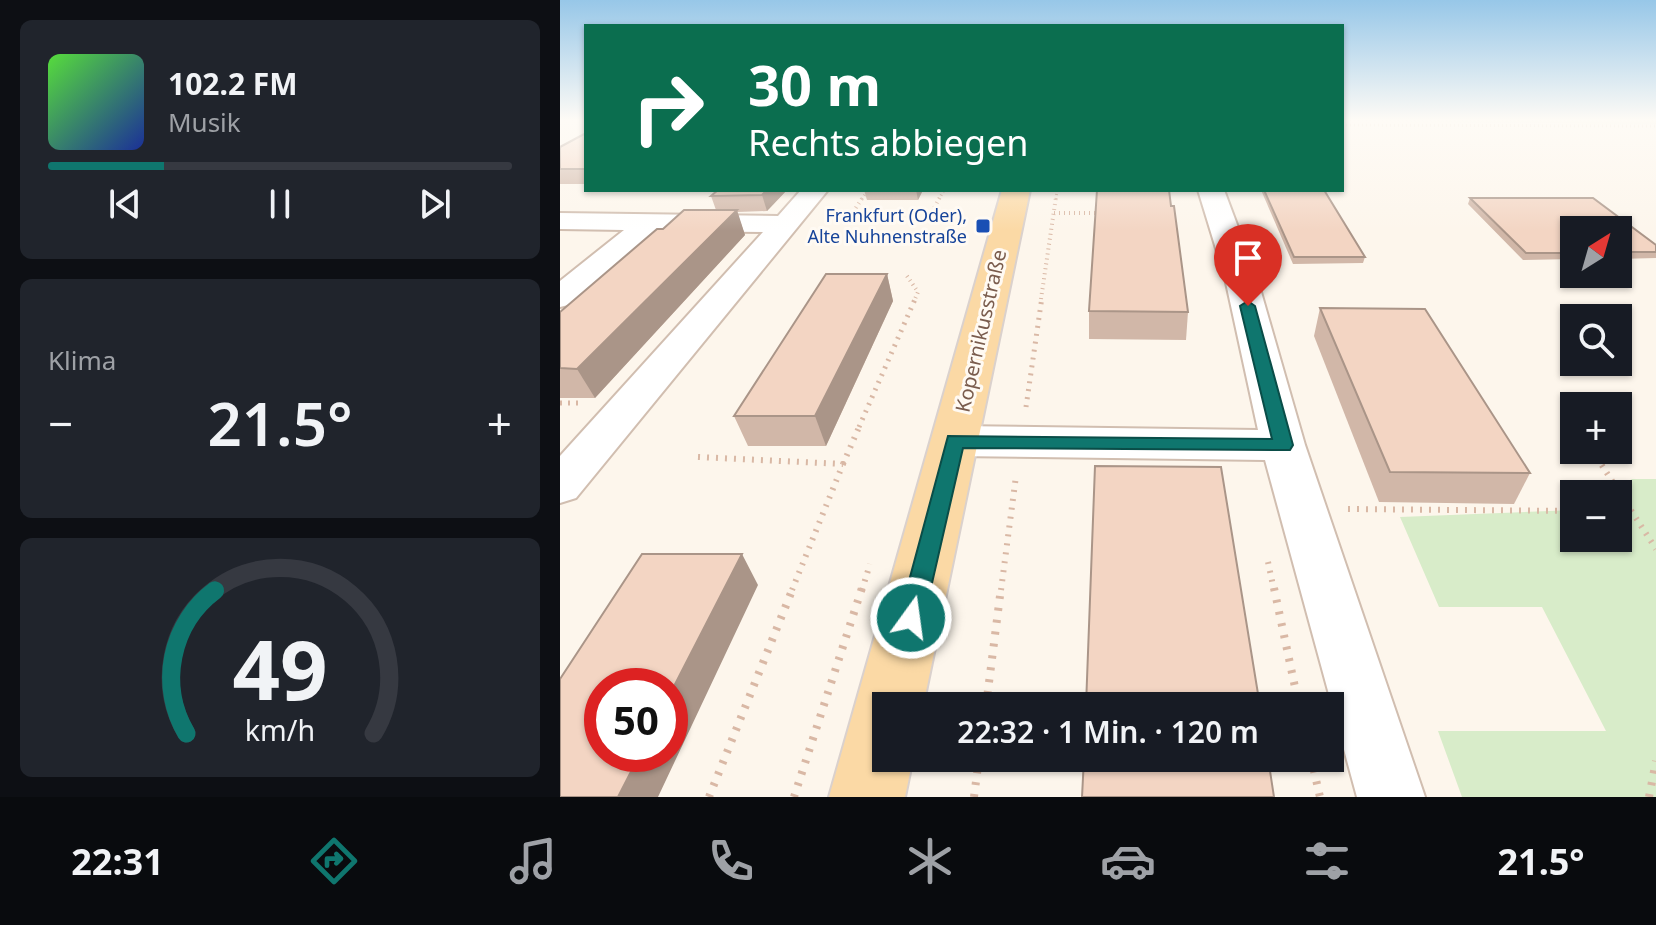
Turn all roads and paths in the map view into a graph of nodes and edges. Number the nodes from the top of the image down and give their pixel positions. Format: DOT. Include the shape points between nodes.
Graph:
graph roads {
  1 [pos="813,192"];
  2 [pos="867,192"];
  3 [pos="943,192"];
  4 [pos="1212,192"];
  5 [pos="1012,202"];
  6 [pos="853,212"];
  7 [pos="932,212"];
  8 [pos="1100,213"];
  9 [pos="560,221"];
  10 [pos="650,223"];
  11 [pos="786,224"];
  12 [pos="907,276"];
  13 [pos="560,297"];
  14 [pos="955,441"];
  15 [pos="1283,445"];
  16 [pos="698,457"];
  17 [pos="843,464"];
  18 [pos="560,486"];
  19 [pos="1303,508"];
  20 [pos="1560,511"];
  21 [pos="1632,512"];
  22 [pos="1656,549"];
  23 [pos="1265,553"];
  24 [pos="892,692"];
  25 [pos="1296,692"];
  26 [pos="1656,761"];
  27 [pos="873,772"];
  28 [pos="977,772"];
  29 [pos="1314,772"];
  30 [pos="709,797"];
  31 [pos="867,797"];
  32 [pos="974,797"];
  33 [pos="1320,797"];
  34 [pos="1391,797"];
  35 [pos="1649,797"];
  1 -- 11 [label="lane"];
  2 -- 6 [label="path"];
  3 -- 7 [label="path"];
  4 -- 15 [label="lane" via="1241,278"];
  5 -- 8 [label="path"];
  5 -- 14 [label="main road, Kopernikusstraße"];
  9 -- 10 [label="lane"];
  10 -- 11 [label="lane"];
  10 -- 13 [label="lane"];
  11 -- 18 [label="lane"];
  12 -- 17 [label="path" via="918,292"];
  14 -- 15 [label="lane"];
  14 -- 24 [label="main road, Kopernikusstraße"];
  15 -- 19 [label="lane"];
  16 -- 17 [label="path"];
  17 -- 30 [label="path"];
  19 -- 20 [label="path"];
  19 -- 34 [label="lane"];
  21 -- 22 [label="path"];
  23 -- 25 [label="path"];
  26 -- 35 [label="path"];
  27 -- 31 [label="main road"];
  28 -- 32 [label="path"];
  29 -- 33 [label="path"];
}
